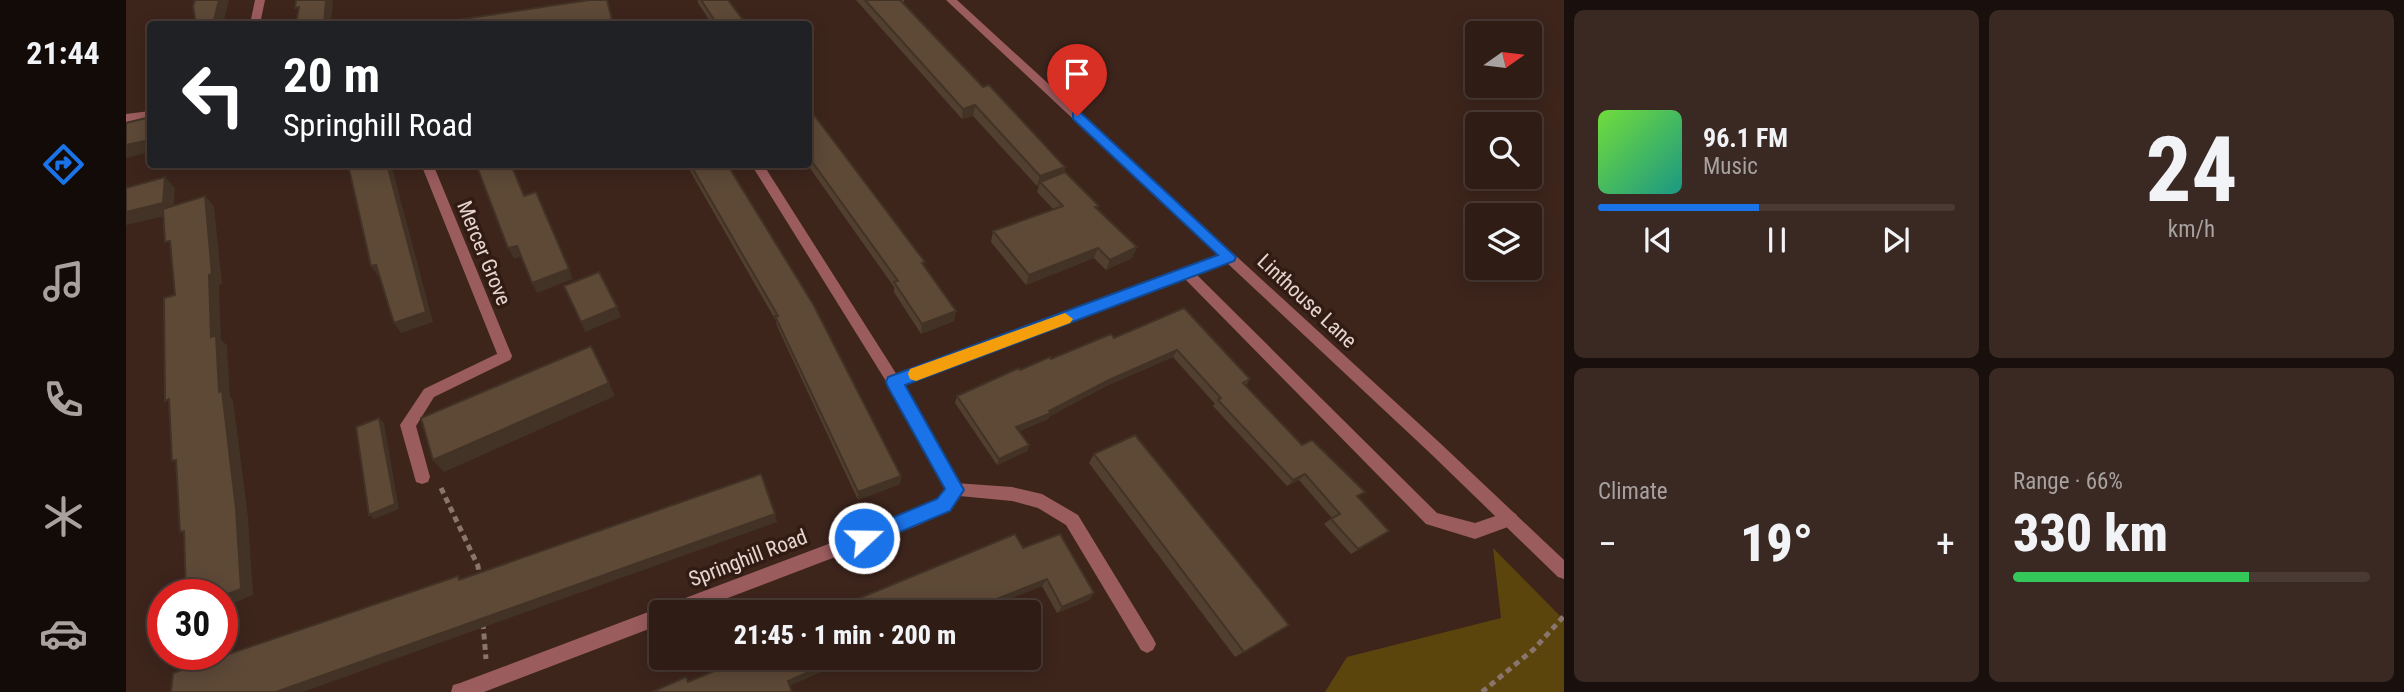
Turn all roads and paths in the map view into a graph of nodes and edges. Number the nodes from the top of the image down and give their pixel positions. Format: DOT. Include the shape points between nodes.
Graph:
graph roads {
  1 [pos="260,0"];
  2 [pos="951,0"];
  3 [pos="256,21"];
  4 [pos="147,114"];
  5 [pos="126,118"];
  6 [pos="429,168"];
  7 [pos="760,168"];
  8 [pos="1229,257"];
  9 [pos="1186,273"];
  10 [pos="894,382"];
  11 [pos="422,477"];
  12 [pos="955,490"];
  13 [pos="1510,519"];
  14 [pos="1564,571"];
  15 [pos="479,579"];
  16 [pos="701,600"];
  17 [pos="1564,616"];
  18 [pos="483,617"];
  19 [pos="649,620"];
  20 [pos="1147,644"];
  21 [pos="488,681"];
  22 [pos="460,692"];
  23 [pos="1482,692"];
  1 -- 3 [label="street"];
  2 -- 8 [label="street, Linthouse Lane"];
  4 -- 5 [label="street"];
  6 -- 11 [label="street, Mercer Grove" via="505,356 429,393 408,425"];
  7 -- 10 [label="street"];
  8 -- 9 [label="street"];
  8 -- 13 [label="street, Linthouse Lane"];
  9 -- 10 [label="street"];
  9 -- 13 [label="street" via="1432,519 1475,531"];
  10 -- 12 [label="street"];
  11 -- 15 [label="path" via="444,490 478,566"];
  12 -- 16 [label="street, Springhill Road" via="944,505 914,520"];
  12 -- 20 [label="street" via="1012,494 1042,502 1072,520"];
  13 -- 14 [label="street, Linthouse Lane"];
  17 -- 23 [label="path" via="1534,649"];
  18 -- 21 [label="path"];
  19 -- 21 [label="street"];
  21 -- 22 [label="street"];
}
